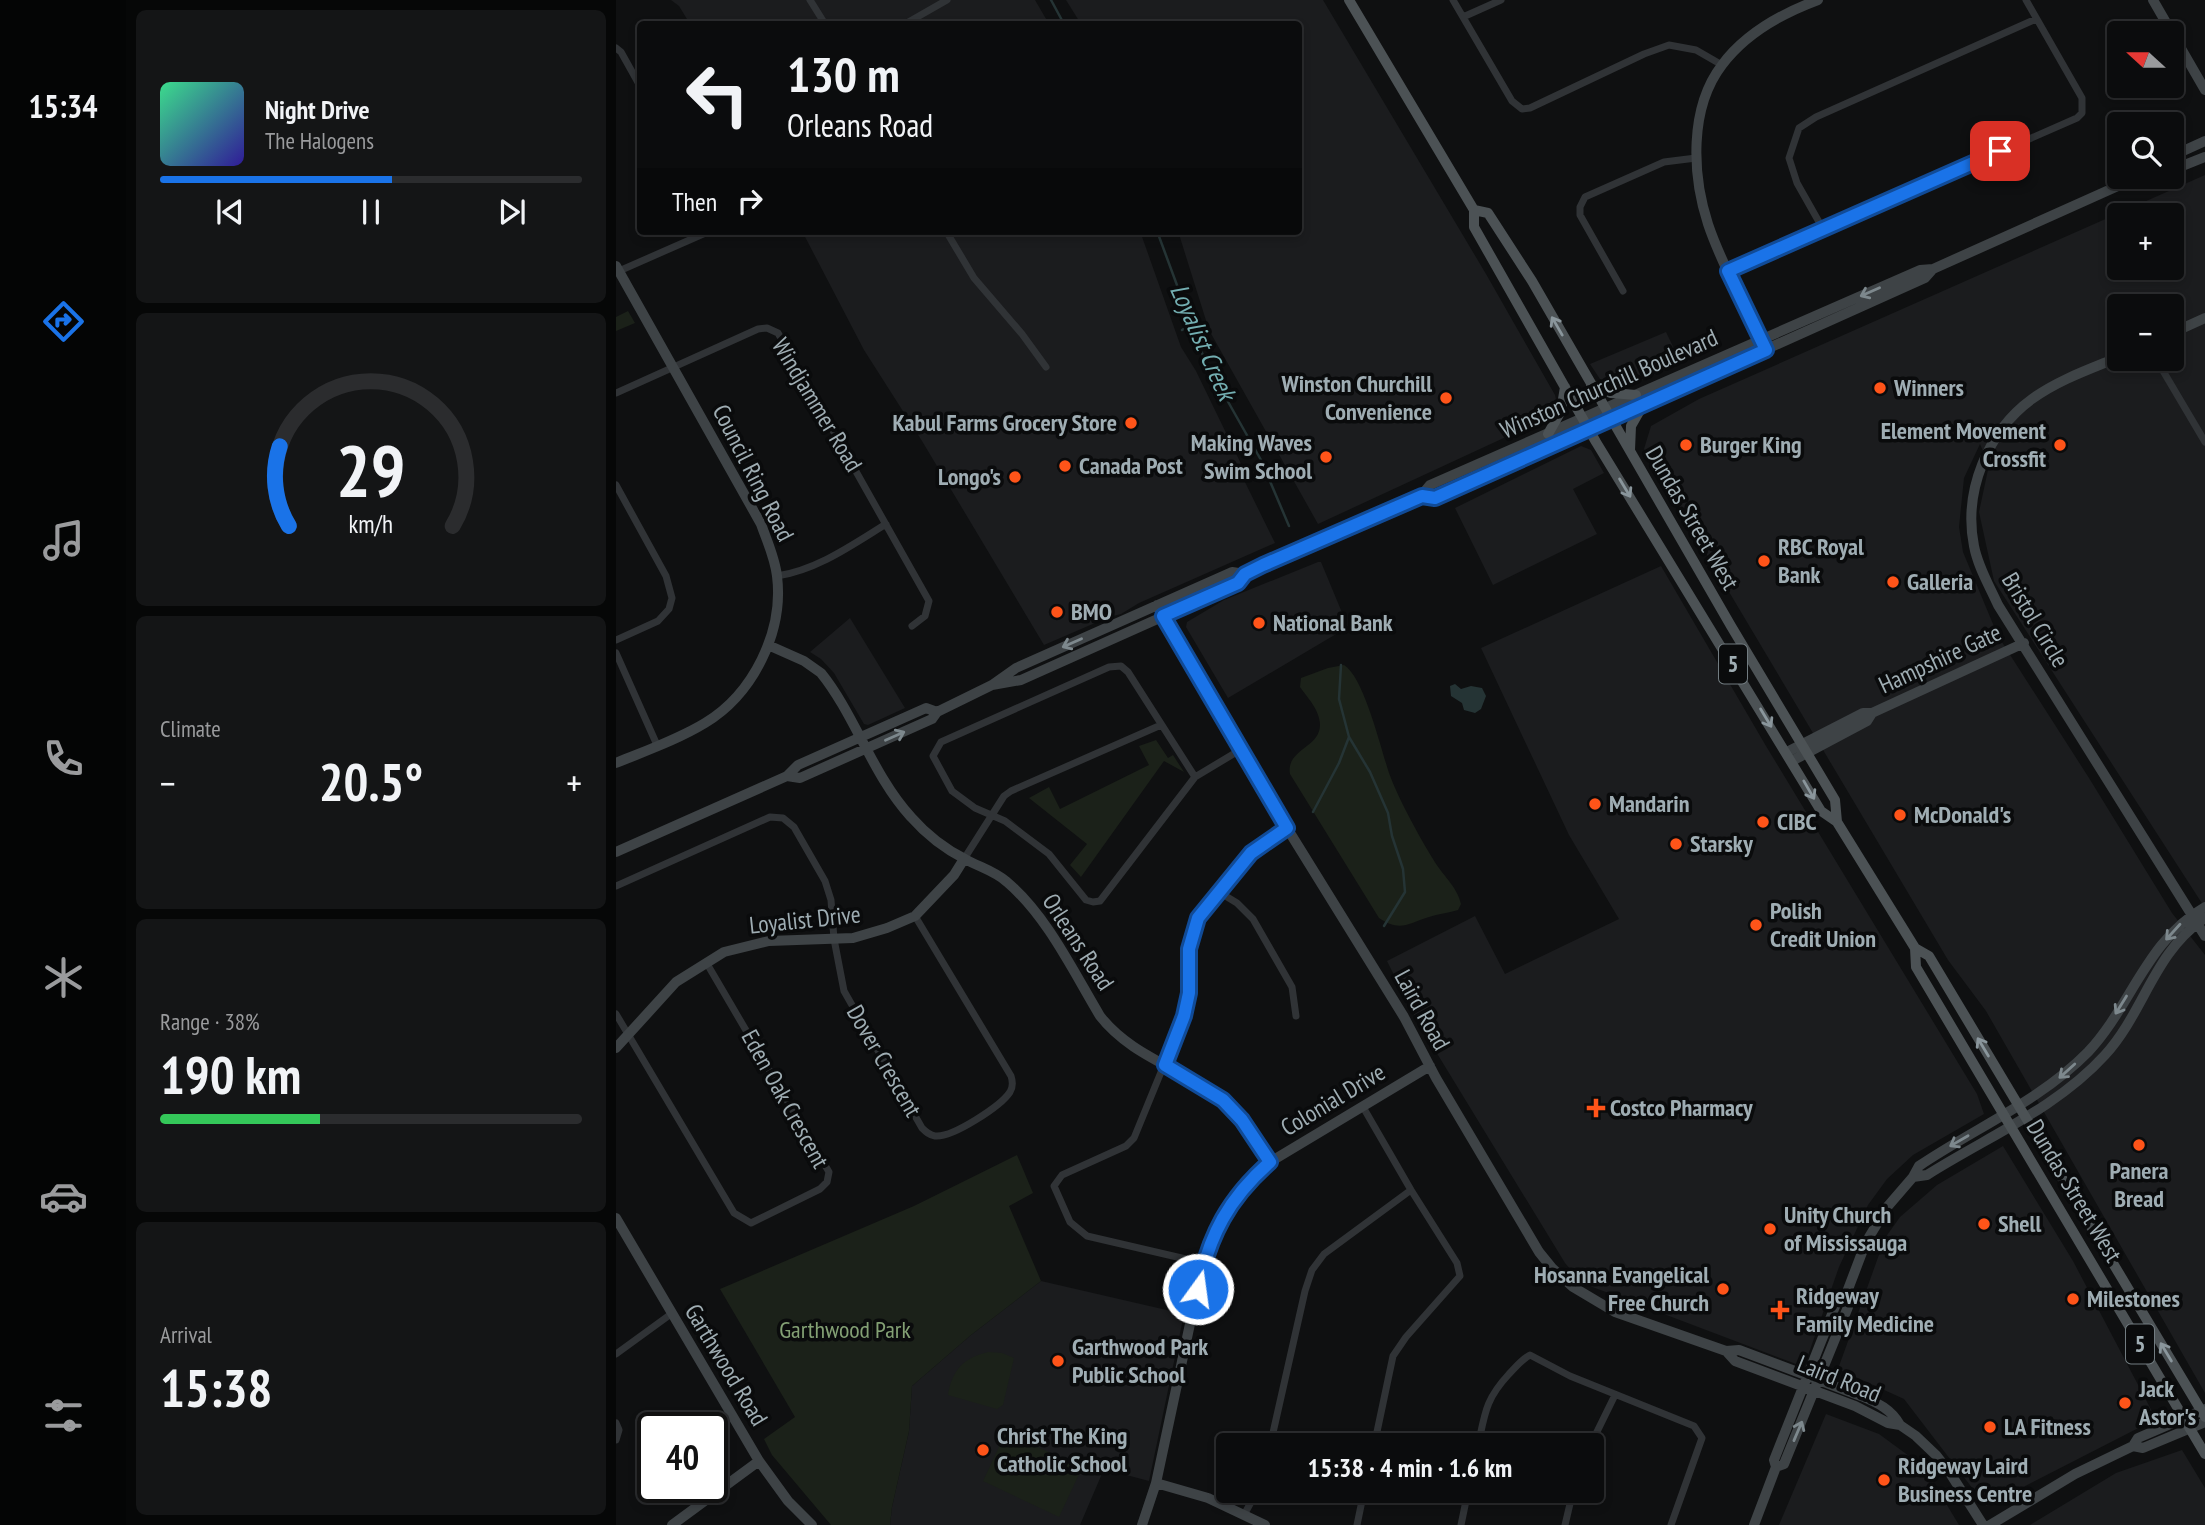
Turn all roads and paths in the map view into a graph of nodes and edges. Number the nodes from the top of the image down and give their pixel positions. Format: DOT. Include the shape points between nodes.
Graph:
graph roads {
  1 [pos="810,0"];
  2 [pos="947,0"];
  3 [pos="1349,0"];
  4 [pos="1452,0"];
  5 [pos="1500,0"];
  6 [pos="1818,0"];
  7 [pos="2026,0"];
  8 [pos="2153,0"];
  9 [pos="1796,4"];
  10 [pos="1463,17"];
  11 [pos="2036,19"];
  12 [pos="823,21"];
  13 [pos="910,21"];
  14 [pos="616,48"];
  15 [pos="1722,65"];
  16 [pos="637,81"];
  17 [pos="2205,90"];
  18 [pos="2205,141"];
  19 [pos="2184,151"];
  20 [pos="2205,157"];
  21 [pos="1696,158"];
  22 [pos="2184,165"];
  23 [pos="2111,189"];
  24 [pos="1474,210"];
  25 [pos="1823,229"];
  26 [pos="700,235"];
  27 [pos="948,235"];
  28 [pos="618,269"];
  29 [pos="1933,269"];
  30 [pos="1728,271"];
  31 [pos="1623,291"];
  32 [pos="2205,318"];
  33 [pos="2184,328"];
  34 [pos="1761,339"];
  35 [pos="1766,350"];
  36 [pos="2107,363"];
  37 [pos="673,367"];
  38 [pos="1046,367"];
  39 [pos="2163,371"];
  40 [pos="1591,385"];
  41 [pos="1565,387"];
  42 [pos="616,393"];
  43 [pos="1636,394"];
  44 [pos="1643,405"];
  45 [pos="1605,408"];
  46 [pos="1583,418"];
  47 [pos="1611,419"];
  48 [pos="1589,429"];
  49 [pos="1548,434"];
  50 [pos="2205,442"];
  51 [pos="1630,452"];
  52 [pos="616,485"];
  53 [pos="1422,496"];
  54 [pos="886,524"];
  55 [pos="1245,574"];
  56 [pos="777,576"];
  57 [pos="1157,605"];
  58 [pos="1163,616"];
  59 [pos="912,626"];
  60 [pos="616,640"];
  61 [pos="2024,643"];
  62 [pos="768,645"];
  63 [pos="616,653"];
  64 [pos="992,685"];
  65 [pos="937,712"];
  66 [pos="1161,725"];
  67 [pos="859,737"];
  68 [pos="657,745"];
  69 [pos="866,749"];
  70 [pos="1805,749"];
  71 [pos="1241,750"];
  72 [pos="1789,757"];
  73 [pos="616,763"];
  74 [pos="787,776"];
  75 [pos="1195,777"];
  76 [pos="993,816"];
  77 [pos="1837,822"];
  78 [pos="1287,828"];
  79 [pos="616,852"];
  80 [pos="964,859"];
  81 [pos="616,886"];
  82 [pos="1219,892"];
  83 [pos="2205,907"];
  84 [pos="915,916"];
  85 [pos="2198,919"];
  86 [pos="2205,936"];
  87 [pos="834,939"];
  88 [pos="1915,948"];
  89 [pos="706,962"];
  90 [pos="616,1014"];
  91 [pos="1296,1016"];
  92 [pos="628,1034"];
  93 [pos="616,1048"];
  94 [pos="1165,1065"];
  95 [pos="1430,1066"];
  96 [pos="1363,1107"];
  97 [pos="2011,1110"];
  98 [pos="2017,1121"];
  99 [pos="1270,1162"];
  100 [pos="1913,1177"];
  101 [pos="1410,1190"];
  102 [pos="617,1223"];
  103 [pos="1203,1262"];
  104 [pos="1847,1292"];
  105 [pos="671,1314"];
  106 [pos="1726,1351"];
  107 [pos="616,1354"];
  108 [pos="1808,1376"];
  109 [pos="1819,1380"];
  110 [pos="1803,1387"];
  111 [pos="1814,1391"];
  112 [pos="1615,1395"];
  113 [pos="2197,1418"];
  114 [pos="616,1423"];
  115 [pos="1900,1425"];
  116 [pos="1273,1433"];
  117 [pos="1377,1433"];
  118 [pos="1481,1433"];
  119 [pos="1596,1433"];
  120 [pos="616,1440"];
  121 [pos="2205,1454"];
  122 [pos="760,1461"];
  123 [pos="1776,1467"];
  124 [pos="1156,1483"];
  125 [pos="1250,1503"];
  126 [pos="1362,1503"];
  127 [pos="1466,1503"];
  128 [pos="1570,1503"];
  129 [pos="1244,1515"];
  130 [pos="672,1525"];
  131 [pos="812,1525"];
  132 [pos="1142,1525"];
  133 [pos="1265,1525"];
  134 [pos="1357,1525"];
  135 [pos="1461,1525"];
  136 [pos="1565,1525"];
  137 [pos="1671,1525"];
  138 [pos="1754,1525"];
  139 [pos="1983,1525"];
  140 [pos="1990,1525"];
  1 -- 12 [label="street"];
  2 -- 13 [label="street"];
  3 -- 24 [label="main road, Dundas Street West"];
  4 -- 10 [label="street"];
  5 -- 10 [label="street"];
  6 -- 9 [label="street"];
  7 -- 11 [label="street"];
  8 -- 17 [label="street"];
  9 -- 15 [label="street" via="1754,33"];
  10 -- 15 [label="street" via="1512,101 1522,108 1670,45 1696,50"];
  11 -- 25 [label="street" via="1798,128 1789,158 1797,183"];
  11 -- 25 [label="street" via="2082,98 2082,113 2077,118"];
  14 -- 16 [label="street"];
  15 -- 21 [label="street" via="1704,102"];
  18 -- 19 [label="street"];
  20 -- 22 [label="street"];
  21 -- 30 [label="street" via="1709,225"];
  21 -- 31 [label="street" via="1664,162 1582,200 1580,215"];
  23 -- 29 [label="street, Winston Churchill Boulevard"];
  40 -- 24 [label="main road, Dundas Street West, one-way" via="1488,213"];
  24 -- 41 [label="main road, Dundas Street West" via="1474,226"];
  25 -- 30 [label="street"];
  26 -- 28 [label="street"];
  27 -- 38 [label="street" via="974,278"];
  28 -- 37 [label="street, Council Ring Road"];
  29 -- 34 [label="street, Winston Churchill Boulevard, one-way" via="1920,270"];
  29 -- 35 [label="street, Winston Churchill Boulevard" via="1925,278"];
  30 -- 34 [label="street"];
  32 -- 33 [label="street"];
  34 -- 35 [label="street"];
  34 -- 43 [label="street, Winston Churchill Boulevard"];
  35 -- 44 [label="street, Winston Churchill Boulevard"];
  36 -- 61 [label="street, Bristol Circle" via="2034,397 2000,430 1980,471 1972,501 1973,544 1998,605"];
  37 -- 42 [label="street, Windjammer Road"];
  37 -- 54 [label="street, Windjammer Road" via="758,329 778,333"];
  37 -- 56 [label="street, Council Ring Road" via="761,524"];
  39 -- 50 [label="street"];
  40 -- 43 [label="main road"];
  40 -- 45 [label="main road, Dundas Street West"];
  41 -- 46 [label="main road, Dundas Street West"];
  41 -- 49 [label="main road" via="1561,411"];
  43 -- 45 [label="street, Winston Churchill Boulevard"];
  44 -- 47 [label="street, Winston Churchill Boulevard"];
  44 -- 51 [label="main road" via="1631,426"];
  45 -- 46 [label="street, Winston Churchill Boulevard"];
  45 -- 47 [label="main road, Dundas Street West"];
  46 -- 48 [label="main road, Dundas Street West"];
  46 -- 49 [label="street, Winston Churchill Boulevard"];
  47 -- 48 [label="street, Winston Churchill Boulevard"];
  47 -- 51 [label="main road, Dundas Street West / 5"];
  48 -- 53 [label="street, Winston Churchill Boulevard" via="1435,498"];
  48 -- 72 [label="main road, Dundas Street West / 5, one-way"];
  49 -- 53 [label="street, Winston Churchill Boulevard" via="1430,485"];
  51 -- 70 [label="main road, Dundas Street West / 5"];
  52 -- 60 [label="street" via="666,576 672,598 659,621"];
  53 -- 55 [label="street, Winston Churchill Boulevard"];
  54 -- 56 [label="street" via="836,554"];
  54 -- 59 [label="street, Windjammer Road" via="929,601 925,616"];
  55 -- 57 [label="street, Winston Churchill Boulevard" via="1232,572"];
  55 -- 58 [label="street, Winston Churchill Boulevard" via="1238,583"];
  56 -- 62 [label="street, Council Ring Road" via="776,611"];
  57 -- 58 [label="street, Laird Road"];
  57 -- 64 [label="street, Winston Churchill Boulevard, one-way" via="1016,668"];
  58 -- 64 [label="street, Winston Churchill Boulevard" via="1021,680"];
  58 -- 71 [label="street, Laird Road"];
  61 -- 70 [label="street, Hampshire Gate"];
  61 -- 85 [label="street, Bristol Circle"];
  62 -- 67 [label="street, Orleans Road" via="821,673"];
  62 -- 68 [label="street, Council Ring Road" via="751,678 728,705 705,723"];
  63 -- 68 [label="street"];
  64 -- 65 [label="street, Winston Churchill Boulevard"];
  65 -- 67 [label="street, Winston Churchill Boulevard" via="926,708"];
  69 -- 65 [label="street, Winston Churchill Boulevard, one-way" via="932,719"];
  66 -- 75 [label="street"];
  66 -- 76 [label="street" via="1011,791"];
  66 -- 76 [label="street" via="1121,666 941,742 933,756 952,791"];
  67 -- 69 [label="street, Orleans Road"];
  67 -- 74 [label="street, Winston Churchill Boulevard" via="798,765"];
  68 -- 73 [label="street, Council Ring Road"];
  69 -- 74 [label="street, Winston Churchill Boulevard" via="800,778"];
  69 -- 80 [label="street, Orleans Road" via="910,817 932,839"];
  70 -- 72 [label="street, Hampshire Gate"];
  70 -- 77 [label="main road, Dundas Street West / 5" via="1835,800"];
  71 -- 75 [label="street"];
  71 -- 78 [label="street, Laird Road"];
  72 -- 77 [label="main road, Dundas Street West / 5, one-way" via="1821,811"];
  74 -- 79 [label="street, Winston Churchill Boulevard"];
  75 -- 76 [label="street" via="1097,902 1086,900 1049,854"];
  76 -- 80 [label="street"];
  77 -- 88 [label="main road, Dundas Street West / 5"];
  78 -- 82 [label="street" via="1251,853"];
  78 -- 95 [label="street, Laird Road"];
  80 -- 84 [label="street, Loyalist Drive"];
  80 -- 94 [label="street, Orleans Road" via="1005,880 1038,912 1112,1032"];
  81 -- 87 [label="street" via="770,817 783,818 794,827 825,881"];
  82 -- 91 [label="street" via="1253,919 1292,988"];
  82 -- 94 [label="street" via="1192,932 1189,993"];
  83 -- 85 [label="street"];
  84 -- 87 [label="street, Loyalist Drive" via="873,933"];
  84 -- 87 [label="street, Dover Crescent" via="1013,1083 998,1105 943,1135 928,1134 922,1128 844,991"];
  85 -- 86 [label="street, Bristol Circle"];
  85 -- 97 [label="street, one-way" via="2175,928 2164,941 2098,1041 2060,1078"];
  85 -- 98 [label="street" via="2165,956 2131,1021 2107,1054 2070,1088"];
  87 -- 89 [label="street, Loyalist Drive" via="769,941 724,952"];
  97 -- 88 [label="main road, Dundas Street West / 5, one-way" via="1929,956"];
  88 -- 97 [label="main road, Dundas Street West / 5" via="1916,967"];
  89 -- 92 [label="street, Loyalist Drive" via="667,991"];
  89 -- 92 [label="street, Eden Oak Crescent" via="824,1162 829,1172 820,1189 751,1223 734,1213"];
  90 -- 92 [label="street"];
  92 -- 93 [label="street, Loyalist Drive"];
  94 -- 99 [label="street, Orleans Road" via="1223,1100"];
  94 -- 103 [label="street" via="1131,1142 1062,1175 1055,1186 1070,1222 1087,1236"];
  95 -- 96 [label="street, Colonial Drive"];
  95 -- 106 [label="street, Laird Road" via="1552,1268 1573,1287 1615,1312"];
  96 -- 99 [label="street, Colonial Drive"];
  96 -- 101 [label="street"];
  97 -- 98 [label="main road, Dundas Street West / 5"];
  97 -- 98 [label="main road, Dundas Street West / 5"];
  97 -- 100 [label="street, one-way" via="1919,1166"];
  98 -- 100 [label="street" via="1927,1175"];
  113 -- 98 [label="main road, Dundas Street West / 5, one-way"];
  98 -- 113 [label="main road, Dundas Street West / 5"];
  99 -- 103 [label="street, Colonial Drive" via="1226,1211"];
  100 -- 104 [label="street" via="1866,1242"];
  101 -- 116 [label="street" via="1324,1254 1312,1270"];
  101 -- 117 [label="street" via="1457,1263 1460,1276 1393,1356"];
  102 -- 105 [label="street, Garthwood Road"];
  103 -- 124 [label="street, Colonial Drive"];
  104 -- 108 [label="street" via="1836,1304"];
  104 -- 109 [label="street" via="1848,1307"];
  105 -- 107 [label="street"];
  105 -- 122 [label="street, Garthwood Road"];
  106 -- 108 [label="street, Laird Road" via="1739,1350"];
  106 -- 110 [label="street, Laird Road" via="1735,1362"];
  108 -- 109 [label="street, Laird Road"];
  108 -- 110 [label="street"];
  109 -- 111 [label="street"];
  109 -- 115 [label="street, Laird Road" via="1879,1404 1894,1413"];
  110 -- 111 [label="street, Laird Road"];
  110 -- 123 [label="street" via="1774,1460"];
  111 -- 115 [label="street, Laird Road"];
  123 -- 111 [label="street, one-way" via="1784,1464"];
  112 -- 118 [label="street" via="1530,1355 1490,1397"];
  112 -- 119 [label="street"];
  112 -- 137 [label="street" via="1694,1426 1702,1438"];
  113 -- 121 [label="main road, Dundas Street West / 5"];
  113 -- 140 [label="street" via="2143,1448 2133,1446 2075,1474"];
  114 -- 120 [label="street"];
  115 -- 139 [label="street, Laird Road" via="1936,1455"];
  122 -- 130 [label="street"];
  122 -- 131 [label="street, Garthwood Road"];
  123 -- 138 [label="street"];
  124 -- 129 [label="street" via="1208,1497"];
  124 -- 132 [label="street, Colonial Drive"];
  125 -- 129 [label="street"];
  126 -- 134 [label="street"];
  127 -- 135 [label="street"];
  128 -- 136 [label="street"];
  129 -- 133 [label="street"];
}
